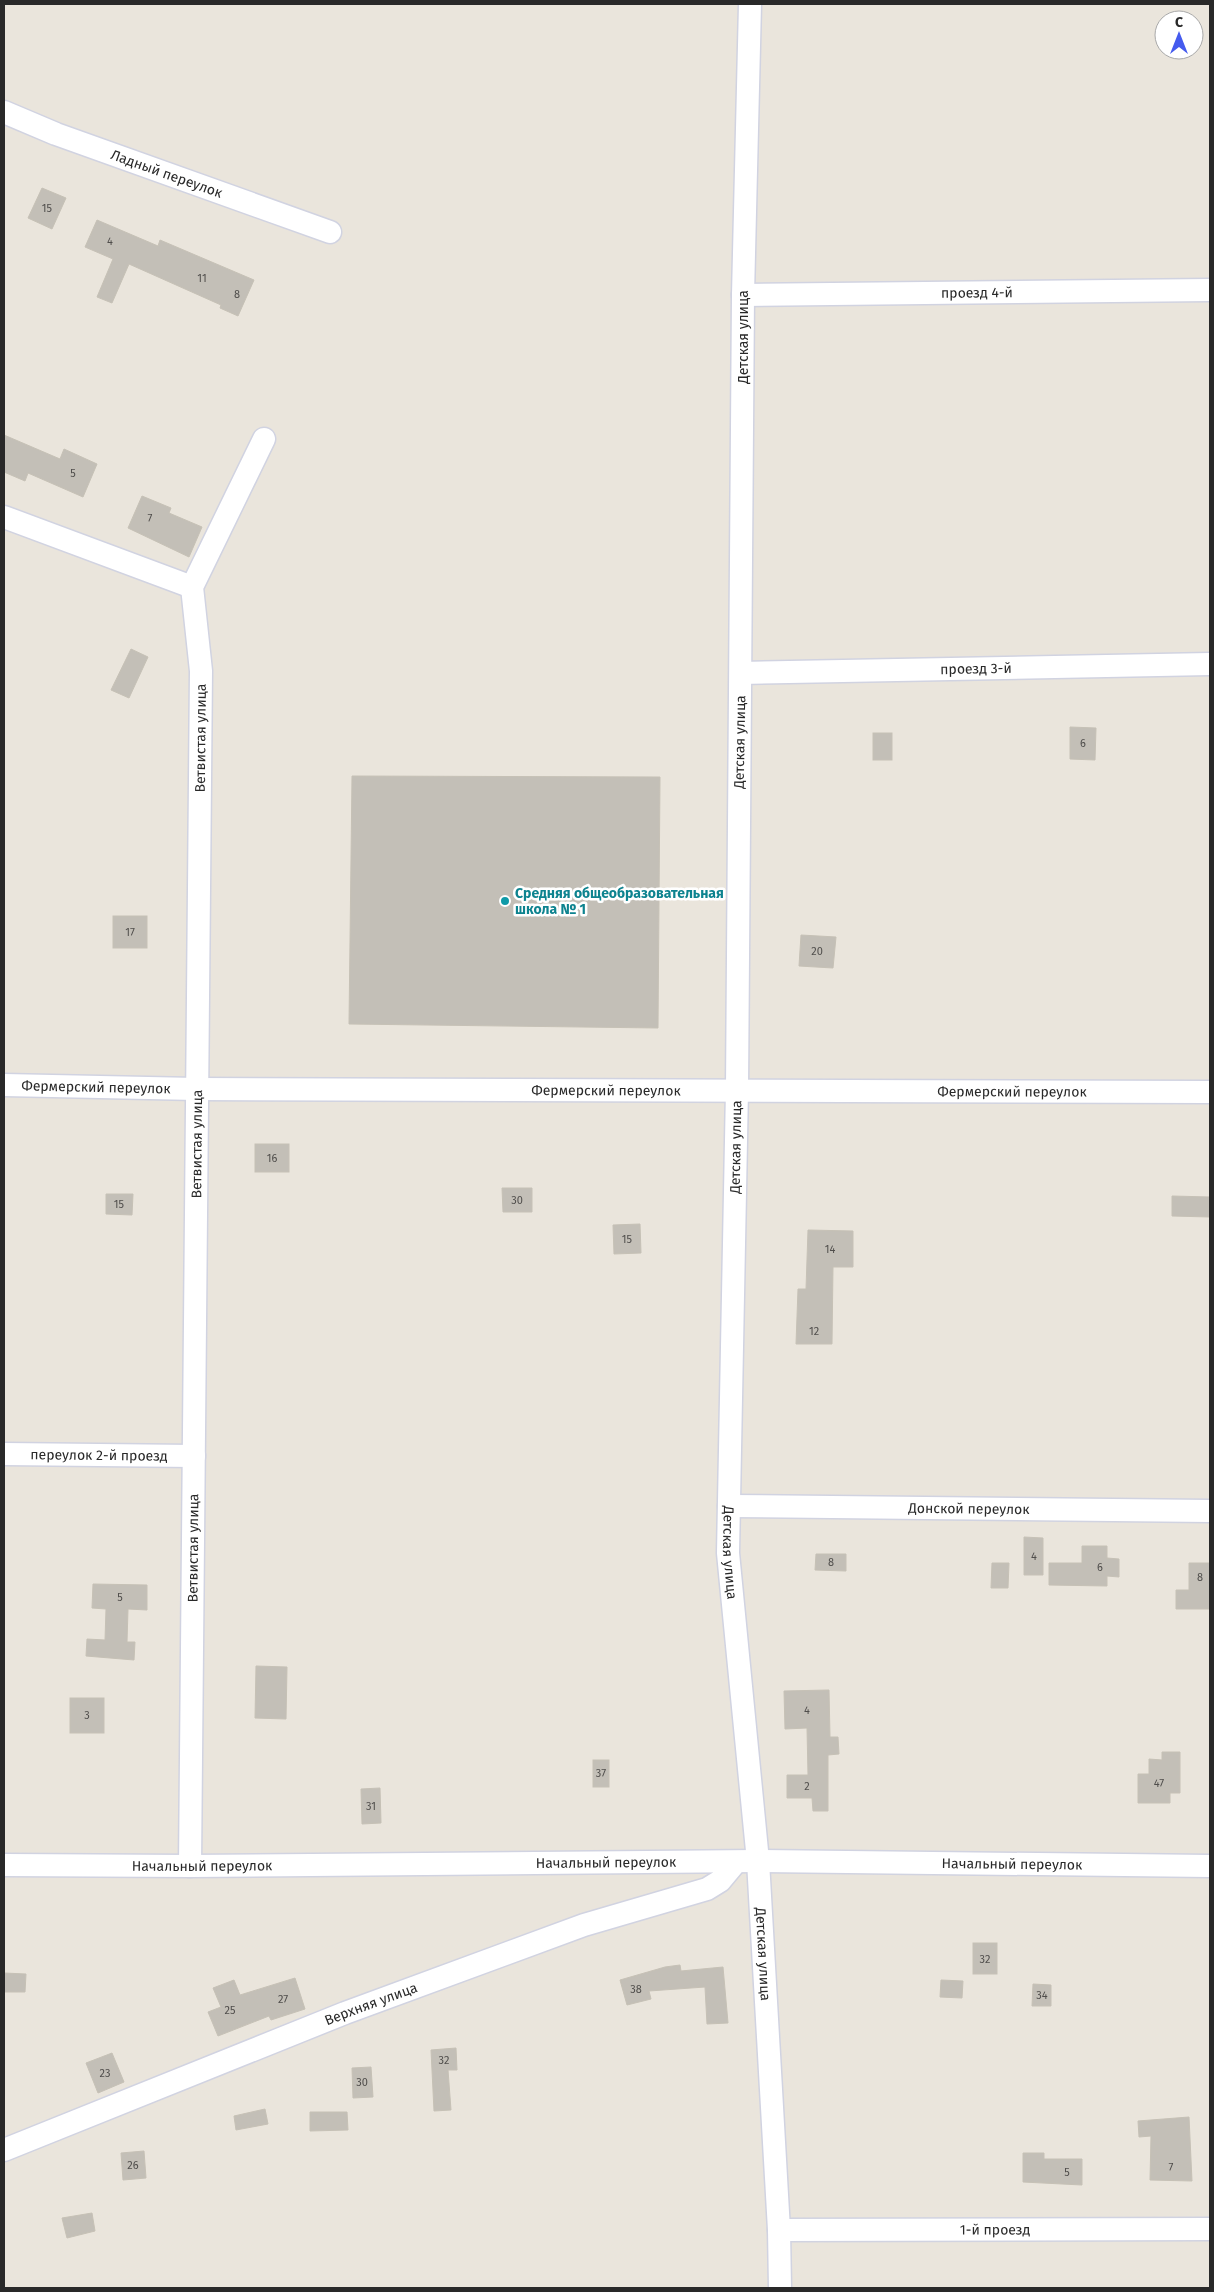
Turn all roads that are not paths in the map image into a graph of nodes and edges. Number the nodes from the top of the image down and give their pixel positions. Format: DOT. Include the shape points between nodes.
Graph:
graph roads {
  1 [pos="750,4"];
  2 [pos="4,112"];
  3 [pos="330,232"];
  4 [pos="1210,290"];
  5 [pos="743,295"];
  6 [pos="264,439"];
  7 [pos="4,517"];
  8 [pos="192,587"];
  9 [pos="1210,664"];
  10 [pos="741,673"];
  11 [pos="4,1085"];
  12 [pos="196,1089"];
  13 [pos="737,1089"];
  14 [pos="1210,1092"];
  15 [pos="4,1454"];
  16 [pos="194,1456"];
  17 [pos="728,1506"];
  18 [pos="1210,1511"];
  19 [pos="758,1861"];
  20 [pos="735,1863"];
  21 [pos="4,1865"];
  22 [pos="190,1866"];
  23 [pos="1210,1866"];
  24 [pos="4,2150"];
  25 [pos="1210,2229"];
  26 [pos="779,2230"];
  27 [pos="780,2288"];
  1 -- 5 [label="street, Детская улица"];
  2 -- 3 [label="street, Ладный переулок" via="56,134"];
  4 -- 5 [label="street, проезд 4-й"];
  5 -- 10 [label="street, Детская улица"];
  6 -- 8 [label="street"];
  7 -- 8 [label="street"];
  8 -- 12 [label="street, Ветвистая улица" via="201,671"];
  9 -- 10 [label="street, проезд 3-й"];
  10 -- 13 [label="street, Детская улица"];
  11 -- 12 [label="street, Фермерский переулок"];
  12 -- 13 [label="street, Фермерский переулок"];
  12 -- 16 [label="street, Ветвистая улица"];
  13 -- 14 [label="street, Фермерский переулок"];
  13 -- 17 [label="street, Детская улица"];
  15 -- 16 [label="street, переулок 2-й проезд"];
  16 -- 22 [label="street, Ветвистая улица"];
  17 -- 18 [label="street, Донской переулок"];
  17 -- 19 [label="street, Детская улица" via="728,1553"];
  19 -- 20 [label="street, Начальный переулок"];
  19 -- 23 [label="street, Начальный переулок"];
  19 -- 26 [label="street, Детская улица"];
  20 -- 22 [label="street, Начальный переулок"];
  20 -- 24 [label="street, Верхняя улица" via="720,1881 707,1889 584,1925 345,2013"];
  21 -- 22 [label="street, Начальный переулок"];
  25 -- 26 [label="street, 1-й проезд"];
  26 -- 27 [label="street, Детская улица"];
}
